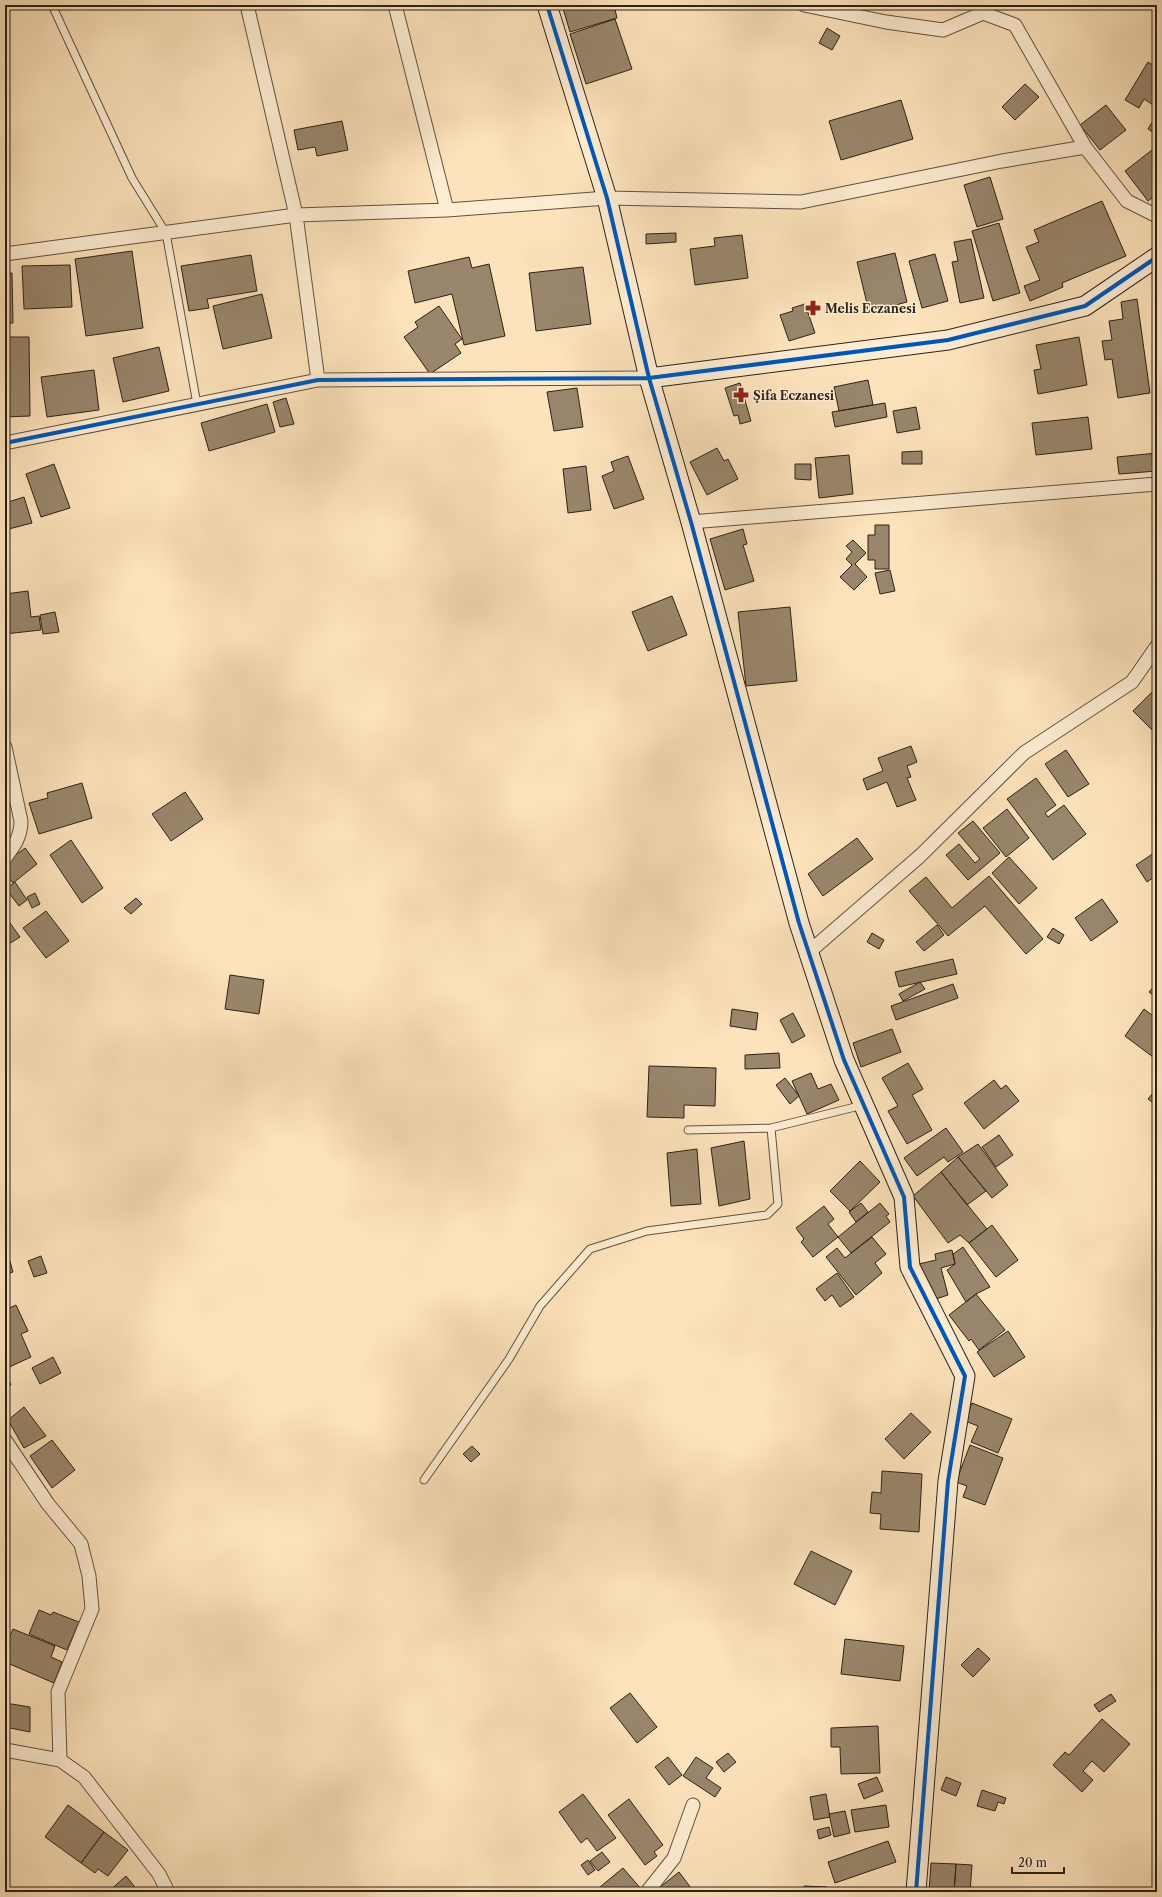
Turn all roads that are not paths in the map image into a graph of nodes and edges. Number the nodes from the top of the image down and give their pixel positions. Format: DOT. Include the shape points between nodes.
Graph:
graph roads {
  1 [pos="52,5"];
  2 [pos="247,5"];
  3 [pos="395,5"];
  4 [pos="547,5"];
  5 [pos="804,5"];
  6 [pos="1086,147"];
  7 [pos="607,198"];
  8 [pos="447,210"];
  9 [pos="296,215"];
  10 [pos="1157,216"];
  11 [pos="166,233"];
  12 [pos="5,254"];
  13 [pos="1157,257"];
  14 [pos="649,378"];
  15 [pos="318,380"];
  16 [pos="197,404"];
  17 [pos="5,443"];
  18 [pos="1157,484"];
  19 [pos="691,522"];
  20 [pos="1157,646"];
  21 [pos="5,747"];
  22 [pos="5,858"];
  23 [pos="809,952"];
  24 [pos="864,1105"];
  25 [pos="771,1128"];
  26 [pos="688,1130"];
  27 [pos="5,1440"];
  28 [pos="424,1480"];
  29 [pos="5,1750"];
  30 [pos="60,1760"];
  31 [pos="693,1805"];
  32 [pos="168,1892"];
  33 [pos="647,1892"];
  34 [pos="916,1892"];
  1 -- 11 [label="lane" via="132,178"];
  2 -- 9 [label="street"];
  3 -- 8 [label="street"];
  4 -- 7 [label="street"];
  5 -- 6 [label="street" via="886,22 943,30 983,13 1015,25"];
  6 -- 7 [label="street" via="801,202"];
  6 -- 10 [label="street" via="1127,201"];
  7 -- 8 [label="street"];
  7 -- 14 [label="street"];
  8 -- 9 [label="street"];
  9 -- 11 [label="street"];
  9 -- 15 [label="street"];
  11 -- 12 [label="street"];
  11 -- 16 [label="lane"];
  13 -- 14 [label="street" via="1085,306 948,340"];
  14 -- 15 [label="street"];
  14 -- 19 [label="street"];
  15 -- 16 [label="street"];
  16 -- 17 [label="street"];
  18 -- 19 [label="street"];
  19 -- 23 [label="street"];
  20 -- 23 [label="street" via="1132,682 1024,753 920,856"];
  21 -- 22 [label="street" via="21,821 21,832 15,846"];
  23 -- 24 [label="street" via="844,1060"];
  24 -- 25 [label="lane"];
  24 -- 34 [label="street" via="904,1197 910,1267 965,1376 948,1481"];
  25 -- 26 [label="lane"];
  25 -- 28 [label="lane" via="778,1204 767,1215 647,1231 590,1249 540,1306 509,1359"];
  27 -- 30 [label="street" via="48,1504 81,1544 89,1576 92,1609 58,1692"];
  29 -- 30 [label="street"];
  30 -- 32 [label="street" via="84,1776 159,1874"];
  31 -- 33 [label="street" via="674,1858"];
}
